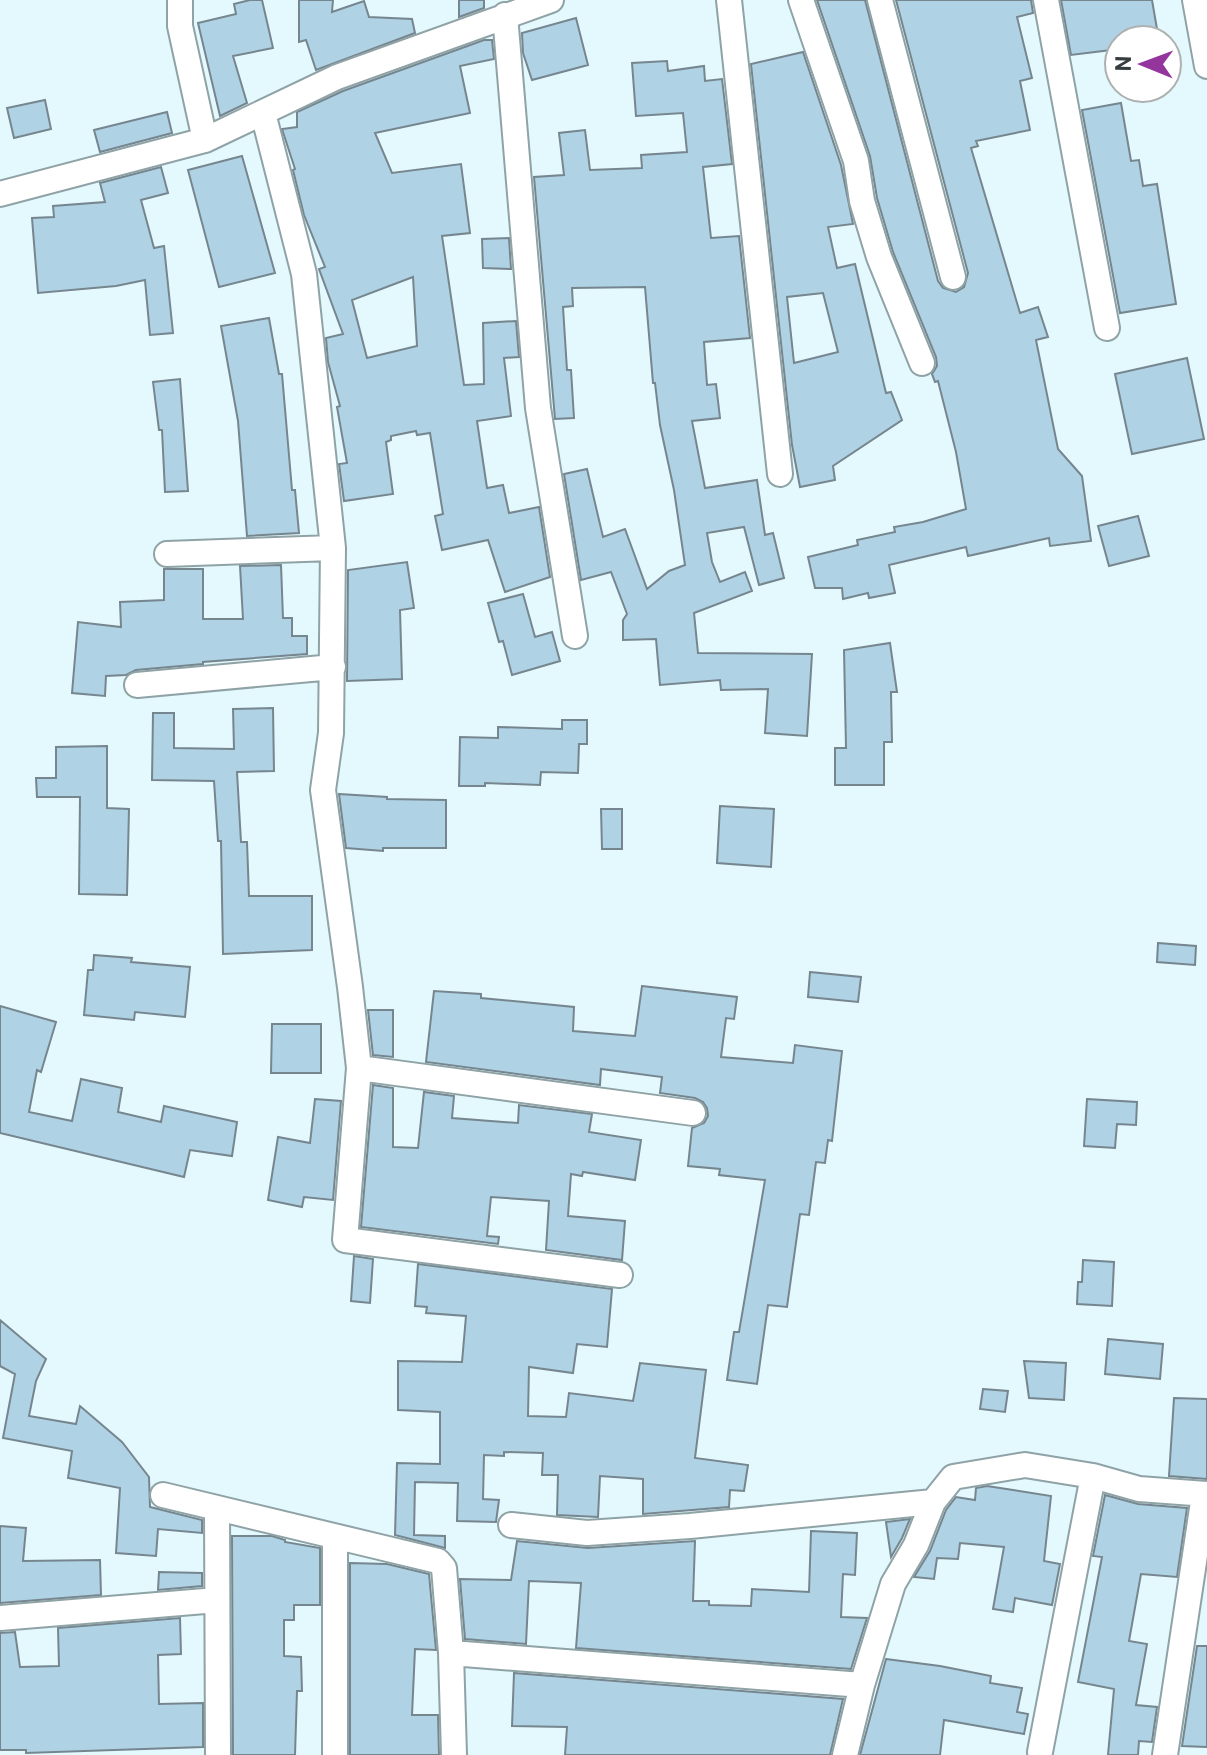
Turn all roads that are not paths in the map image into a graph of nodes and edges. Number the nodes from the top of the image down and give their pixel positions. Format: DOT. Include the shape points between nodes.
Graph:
graph roads {
  1 [pos="180,0"];
  2 [pos="551,0"];
  3 [pos="729,0"];
  4 [pos="801,0"];
  5 [pos="880,0"];
  6 [pos="1046,0"];
  7 [pos="1195,0"];
  8 [pos="505,15"];
  9 [pos="1207,66"];
  10 [pos="263,113"];
  11 [pos="205,140"];
  12 [pos="0,194"];
  13 [pos="953,277"];
  14 [pos="1107,328"];
  15 [pos="922,363"];
  16 [pos="780,474"];
  17 [pos="333,548"];
  18 [pos="167,554"];
  19 [pos="575,636"];
  20 [pos="333,667"];
  21 [pos="137,685"];
  22 [pos="359,1068"];
  23 [pos="693,1113"];
  24 [pos="620,1275"];
  25 [pos="1093,1476"];
  26 [pos="1205,1494"];
  27 [pos="163,1495"];
  28 [pos="933,1502"];
  29 [pos="217,1508"];
  30 [pos="511,1525"];
  31 [pos="335,1537"];
  32 [pos="217,1600"];
  33 [pos="0,1618"];
  34 [pos="451,1653"];
  35 [pos="862,1685"];
  36 [pos="1040,1752"];
  37 [pos="218,1755"];
  38 [pos="335,1755"];
  39 [pos="454,1755"];
  40 [pos="845,1755"];
  41 [pos="1165,1755"];
  1 -- 11 [label="street" via="180,26"];
  2 -- 8 [label="street"];
  3 -- 16 [label="street"];
  4 -- 15 [label="street" via="856,161 879,257"];
  5 -- 13 [label="street"];
  6 -- 14 [label="street"];
  7 -- 9 [label="street"];
  8 -- 10 [label="street" via="337,77"];
  8 -- 19 [label="street" via="538,408"];
  10 -- 11 [label="street"];
  10 -- 17 [label="street" via="304,274"];
  11 -- 12 [label="street"];
  17 -- 18 [label="street"];
  17 -- 20 [label="street"];
  20 -- 21 [label="street"];
  20 -- 22 [label="street" via="323,790"];
  22 -- 23 [label="street"];
  22 -- 24 [label="street" via="345,1240"];
  25 -- 26 [label="street" via="1139,1489"];
  25 -- 28 [label="street" via="1025,1465 953,1477"];
  25 -- 36 [label="street"];
  26 -- 41 [label="street"];
  27 -- 29 [label="street"];
  28 -- 30 [label="street" via="587,1533"];
  28 -- 35 [label="street" via="893,1584"];
  29 -- 31 [label="street"];
  29 -- 32 [label="street"];
  31 -- 34 [label="street" via="438,1561 444,1568"];
  31 -- 38 [label="street"];
  32 -- 33 [label="street"];
  32 -- 37 [label="street"];
  34 -- 35 [label="street"];
  34 -- 39 [label="street"];
  35 -- 40 [label="street"];
}
